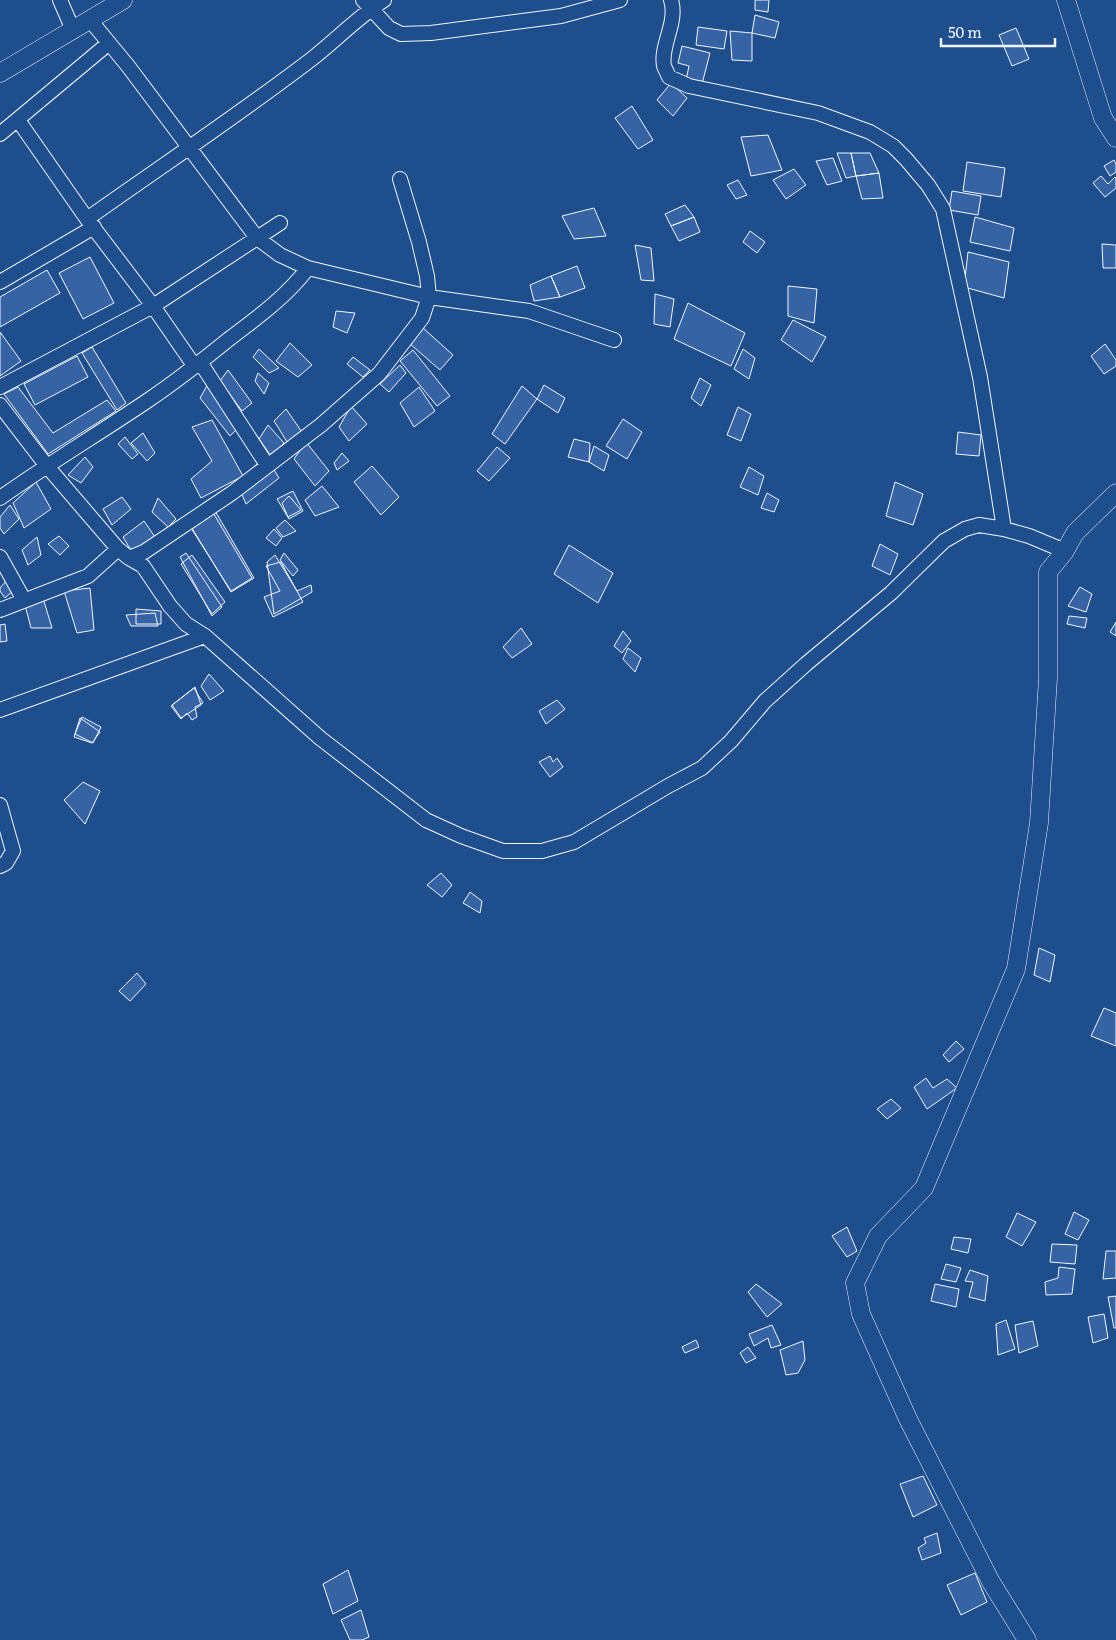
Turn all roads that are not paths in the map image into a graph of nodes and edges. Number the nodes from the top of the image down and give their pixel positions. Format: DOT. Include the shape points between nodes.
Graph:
graph roads {
  1 [pos="60,0"];
  2 [pos="123,0"];
  3 [pos="384,0"];
  4 [pos="620,0"];
  5 [pos="671,0"];
  6 [pos="1066,0"];
  7 [pos="367,4"];
  8 [pos="90,20"];
  9 [pos="73,30"];
  10 [pos="109,43"];
  11 [pos="0,74"];
  12 [pos="18,120"];
  13 [pos="0,134"];
  14 [pos="1116,138"];
  15 [pos="188,147"];
  16 [pos="400,179"];
  17 [pos="90,223"];
  18 [pos="280,223"];
  19 [pos="257,238"];
  20 [pos="308,268"];
  21 [pos="0,282"];
  22 [pos="430,297"];
  23 [pos="153,306"];
  24 [pos="614,340"];
  25 [pos="200,362"];
  26 [pos="0,386"];
  27 [pos="0,405"];
  28 [pos="46,465"];
  29 [pos="267,465"];
  30 [pos="1116,493"];
  31 [pos="0,498"];
  32 [pos="1004,530"];
  33 [pos="118,549"];
  34 [pos="1064,551"];
  35 [pos="0,557"];
  36 [pos="129,558"];
  37 [pos="24,600"];
  38 [pos="0,610"];
  39 [pos="205,636"];
  40 [pos="0,710"];
  41 [pos="0,805"];
  42 [pos="0,866"];
  43 [pos="1027,1640"];
  1 -- 9 [label="street"];
  2 -- 8 [label="street"];
  3 -- 7 [label="street"];
  4 -- 7 [label="street" via="560,16 401,34 389,28"];
  5 -- 32 [label="street" via="674,11 664,66 669,77 689,86 818,113 870,132 893,146 928,185 943,209 976,358"];
  6 -- 14 [label="street" via="1103,118"];
  7 -- 15 [label="street" via="314,57"];
  8 -- 9 [label="street"];
  8 -- 10 [label="street"];
  9 -- 11 [label="street"];
  10 -- 12 [label="street"];
  10 -- 15 [label="street"];
  12 -- 13 [label="street"];
  12 -- 17 [label="street"];
  15 -- 17 [label="street"];
  15 -- 19 [label="street"];
  16 -- 22 [label="street" via="419,242"];
  17 -- 21 [label="street"];
  17 -- 23 [label="street"];
  18 -- 19 [label="street"];
  19 -- 20 [label="street" via="280,255"];
  19 -- 23 [label="street"];
  20 -- 22 [label="street"];
  20 -- 25 [label="street" via="296,284"];
  22 -- 24 [label="street" via="530,311"];
  22 -- 29 [label="street" via="422,318 379,374 321,425"];
  23 -- 25 [label="street" via="192,364"];
  23 -- 26 [label="street"];
  25 -- 28 [label="street" via="148,401"];
  25 -- 29 [label="street"];
  27 -- 28 [label="street"];
  28 -- 31 [label="street"];
  28 -- 33 [label="street"];
  29 -- 36 [label="street" via="232,493 144,552"];
  30 -- 34 [label="street" via="1075,533"];
  32 -- 34 [label="street" via="1029,536"];
  32 -- 39 [label="street" via="979,525 944,541 890,594 765,700 731,741 702,768 574,842 542,851 503,851 426,820 320,738"];
  33 -- 36 [label="street"];
  33 -- 37 [label="street" via="88,576"];
  34 -- 43 [label="street" via="1048,572 1048,678 1039,823 1016,969 924,1188 878,1236 855,1283 861,1314 908,1419 991,1582"];
  35 -- 37 [label="street"];
  36 -- 39 [label="street" via="143,566 186,624"];
  37 -- 38 [label="street"];
  39 -- 40 [label="street"];
  41 -- 42 [label="street" via="14,851"];
}
